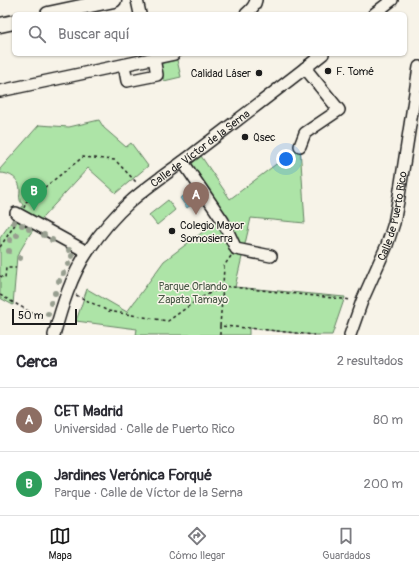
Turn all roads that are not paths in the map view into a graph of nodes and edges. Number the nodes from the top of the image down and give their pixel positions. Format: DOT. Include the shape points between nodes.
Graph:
graph roads {
  1 [pos="114,0"];
  2 [pos="137,0"];
  3 [pos="256,0"];
  4 [pos="392,0"];
  5 [pos="82,3"];
  6 [pos="54,12"];
  7 [pos="140,12"];
  8 [pos="248,12"];
  9 [pos="377,12"];
  10 [pos="12,22"];
  11 [pos="0,25"];
  12 [pos="320,56"];
  13 [pos="151,57"];
  14 [pos="124,65"];
  15 [pos="419,67"];
  16 [pos="305,68"];
  17 [pos="0,91"];
  18 [pos="300,146"];
  19 [pos="183,162"];
  20 [pos="18,214"];
  21 [pos="87,252"];
  22 [pos="270,256"];
  23 [pos="54,335"];
  24 [pos="350,335"];
  1 -- 5 [label="main road"];
  2 -- 7 [label="street"];
  3 -- 8 [label="street"];
  4 -- 9 [label="street"];
  5 -- 6 [label="main road"];
  10 -- 11 [label="main road"];
  12 -- 16 [label="street, Calle de Víctor de la Serna"];
  13 -- 14 [label="street"];
  13 -- 14 [label="street" via="157,75 127,81"];
  14 -- 17 [label="street"];
  15 -- 24 [label="street, Calle de Puerto Rico" via="394,223"];
  16 -- 18 [label="street" via="339,110 305,133"];
  16 -- 19 [label="street, Calle de Víctor de la Serna"];
  19 -- 21 [label="street, Calle de Víctor de la Serna" via="144,190 117,214"];
  19 -- 22 [label="street" via="224,221 236,249"];
  20 -- 21 [label="street"];
  21 -- 23 [label="street, Calle de Víctor de la Serna" via="68,290"];
}
